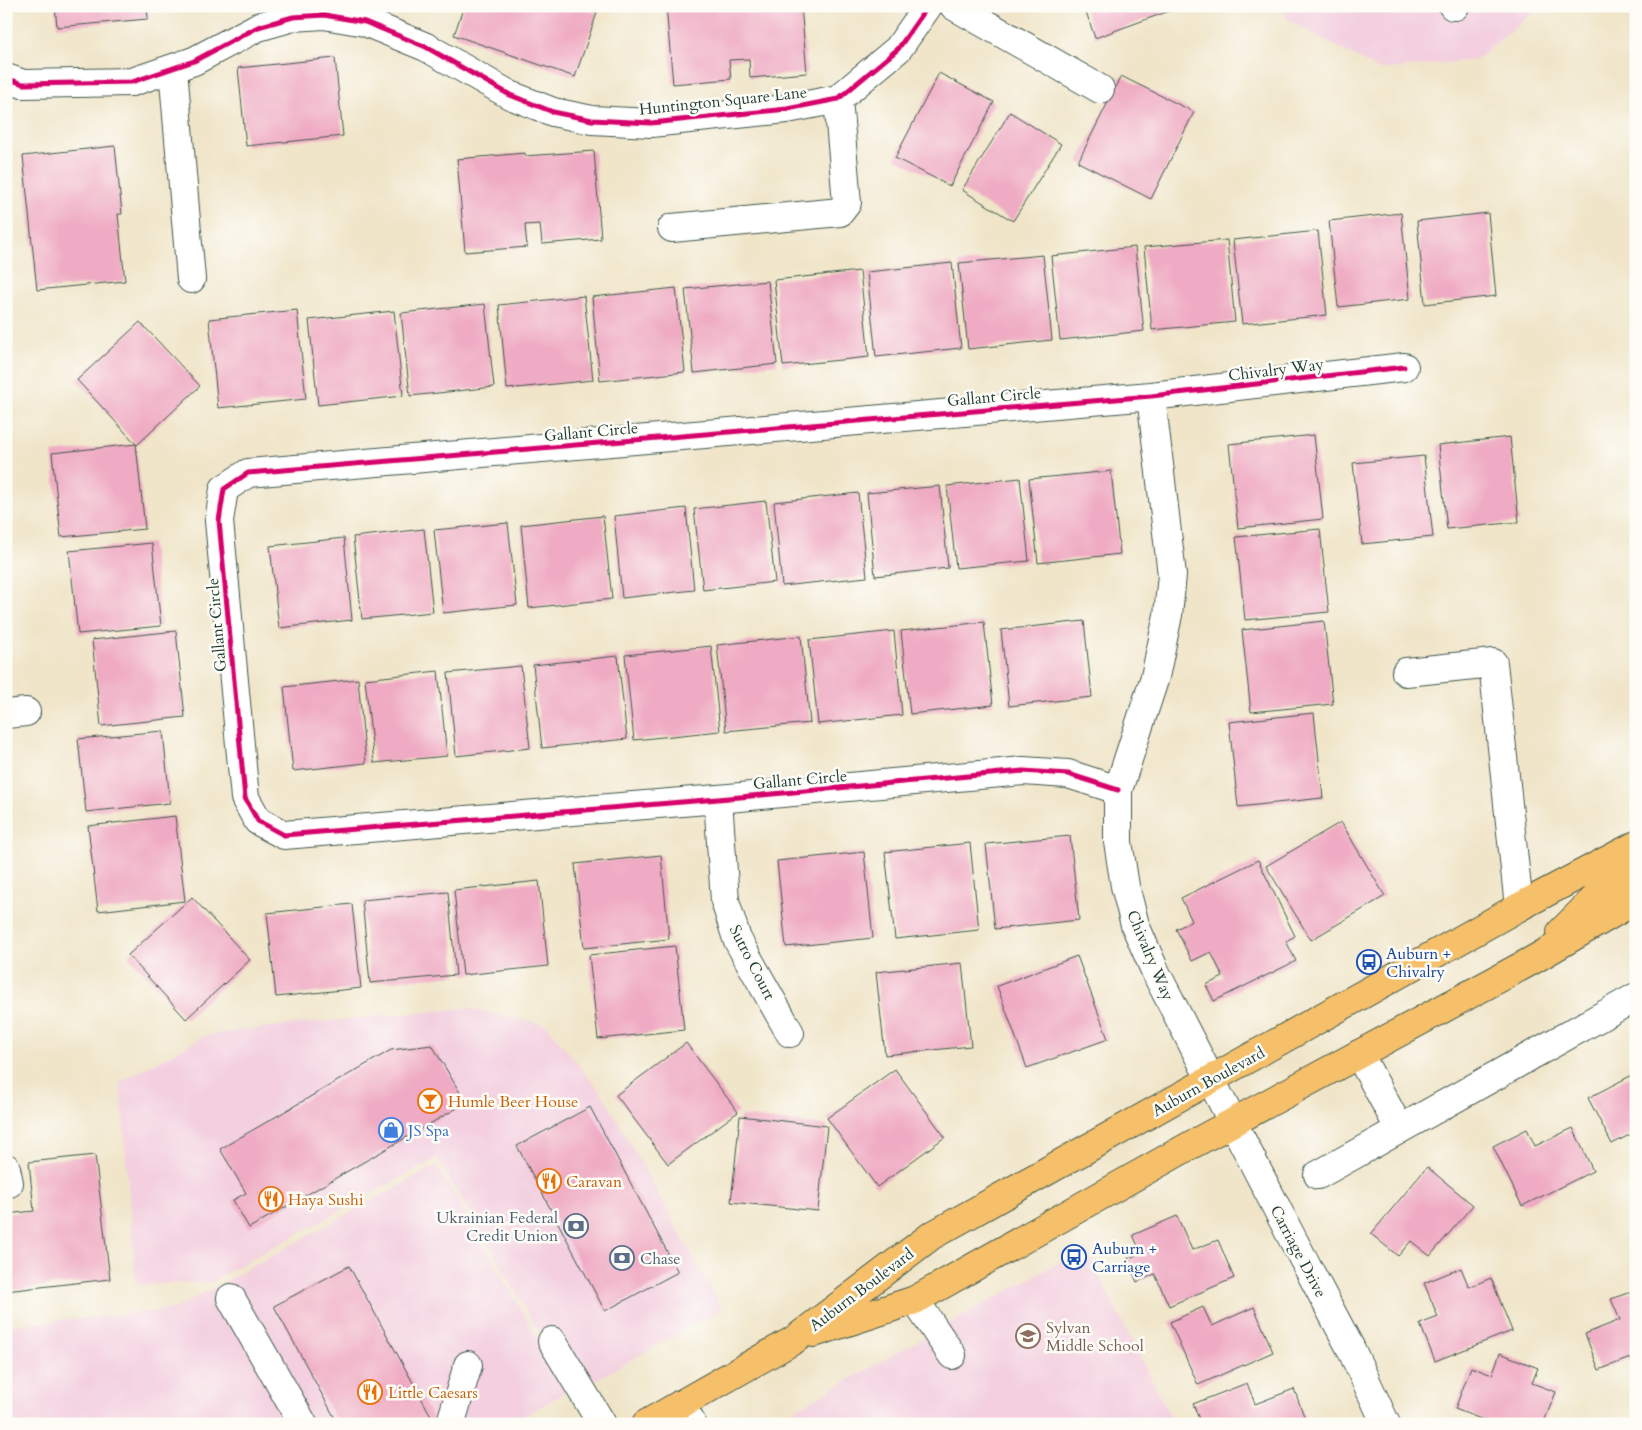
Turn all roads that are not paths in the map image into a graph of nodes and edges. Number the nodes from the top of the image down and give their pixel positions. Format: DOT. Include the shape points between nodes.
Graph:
graph roads {
  1 [pos="928,6"];
  2 [pos="954,6"];
  3 [pos="366,14"];
  4 [pos="173,69"];
  5 [pos="6,78"];
  6 [pos="1100,89"];
  7 [pos="838,99"];
  8 [pos="672,228"];
  9 [pos="192,279"];
  10 [pos="1404,366"];
  11 [pos="1151,396"];
  12 [pos="1406,672"];
  13 [pos="1118,790"];
  14 [pos="718,799"];
  15 [pos="1636,845"];
  16 [pos="1636,874"];
  17 [pos="1636,900"];
  18 [pos="1519,907"];
  19 [pos="1534,960"];
  20 [pos="1636,997"];
  21 [pos="790,1033"];
  22 [pos="1359,1054"];
  23 [pos="1211,1079"];
  24 [pos="1233,1122"];
  25 [pos="1399,1128"];
  26 [pos="1318,1175"];
  27 [pos="231,1298"];
  28 [pos="915,1300"];
  29 [pos="794,1340"];
  30 [pos="552,1341"];
  31 [pos="952,1356"];
  32 [pos="468,1365"];
  33 [pos="687,1414"];
  34 [pos="304,1424"];
  35 [pos="449,1424"];
  36 [pos="602,1424"];
  37 [pos="646,1424"];
  38 [pos="1386,1424"];
  1 -- 7 [label="street, Huntington Square Lane" via="898,49"];
  2 -- 6 [label="street"];
  3 -- 4 [label="street, Huntington Square Lane" via="294,18 258,27"];
  3 -- 7 [label="street, Huntington Square Lane" via="510,95 553,112 592,120 651,123 787,109"];
  4 -- 5 [label="street, Huntington Square Lane" via="132,82 22,84"];
  4 -- 9 [label="street"];
  7 -- 8 [label="street" via="847,203 840,212"];
  10 -- 11 [label="street, Chivalry Way"];
  11 -- 13 [label="street, Chivalry Way" via="1172,575 1155,677"];
  11 -- 14 [label="street, Gallant Circle" via="248,473 224,489 219,521 244,798 258,821 284,835"];
  12 -- 18 [label="street" via="1493,663"];
  13 -- 14 [label="street, Gallant Circle" via="1068,774 1023,771"];
  13 -- 23 [label="street, Chivalry Way" via="1118,842 1135,925"];
  14 -- 21 [label="street, Sutro Court" via="725,901 737,939"];
  15 -- 18 [label="main road, Auburn Boulevard"];
  16 -- 19 [label="main road" via="1599,894"];
  17 -- 19 [label="main road, Auburn Boulevard"];
  18 -- 23 [label="main road, Auburn Boulevard"];
  19 -- 22 [label="main road, Auburn Boulevard"];
  20 -- 25 [label="street"];
  22 -- 24 [label="main road, Auburn Boulevard"];
  22 -- 25 [label="street"];
  23 -- 24 [label="street, Carriage Drive"];
  23 -- 29 [label="main road, Auburn Boulevard" via="931,1236"];
  24 -- 28 [label="main road, Auburn Boulevard"];
  24 -- 38 [label="street, Carriage Drive" via="1350,1347"];
  25 -- 26 [label="street"];
  27 -- 34 [label="street"];
  28 -- 29 [label="main road, Auburn Boulevard"];
  28 -- 31 [label="street"];
  29 -- 33 [label="main road, Auburn Boulevard"];
  30 -- 36 [label="street"];
  32 -- 35 [label="street"];
  33 -- 37 [label="main road, Auburn Boulevard"];
}
